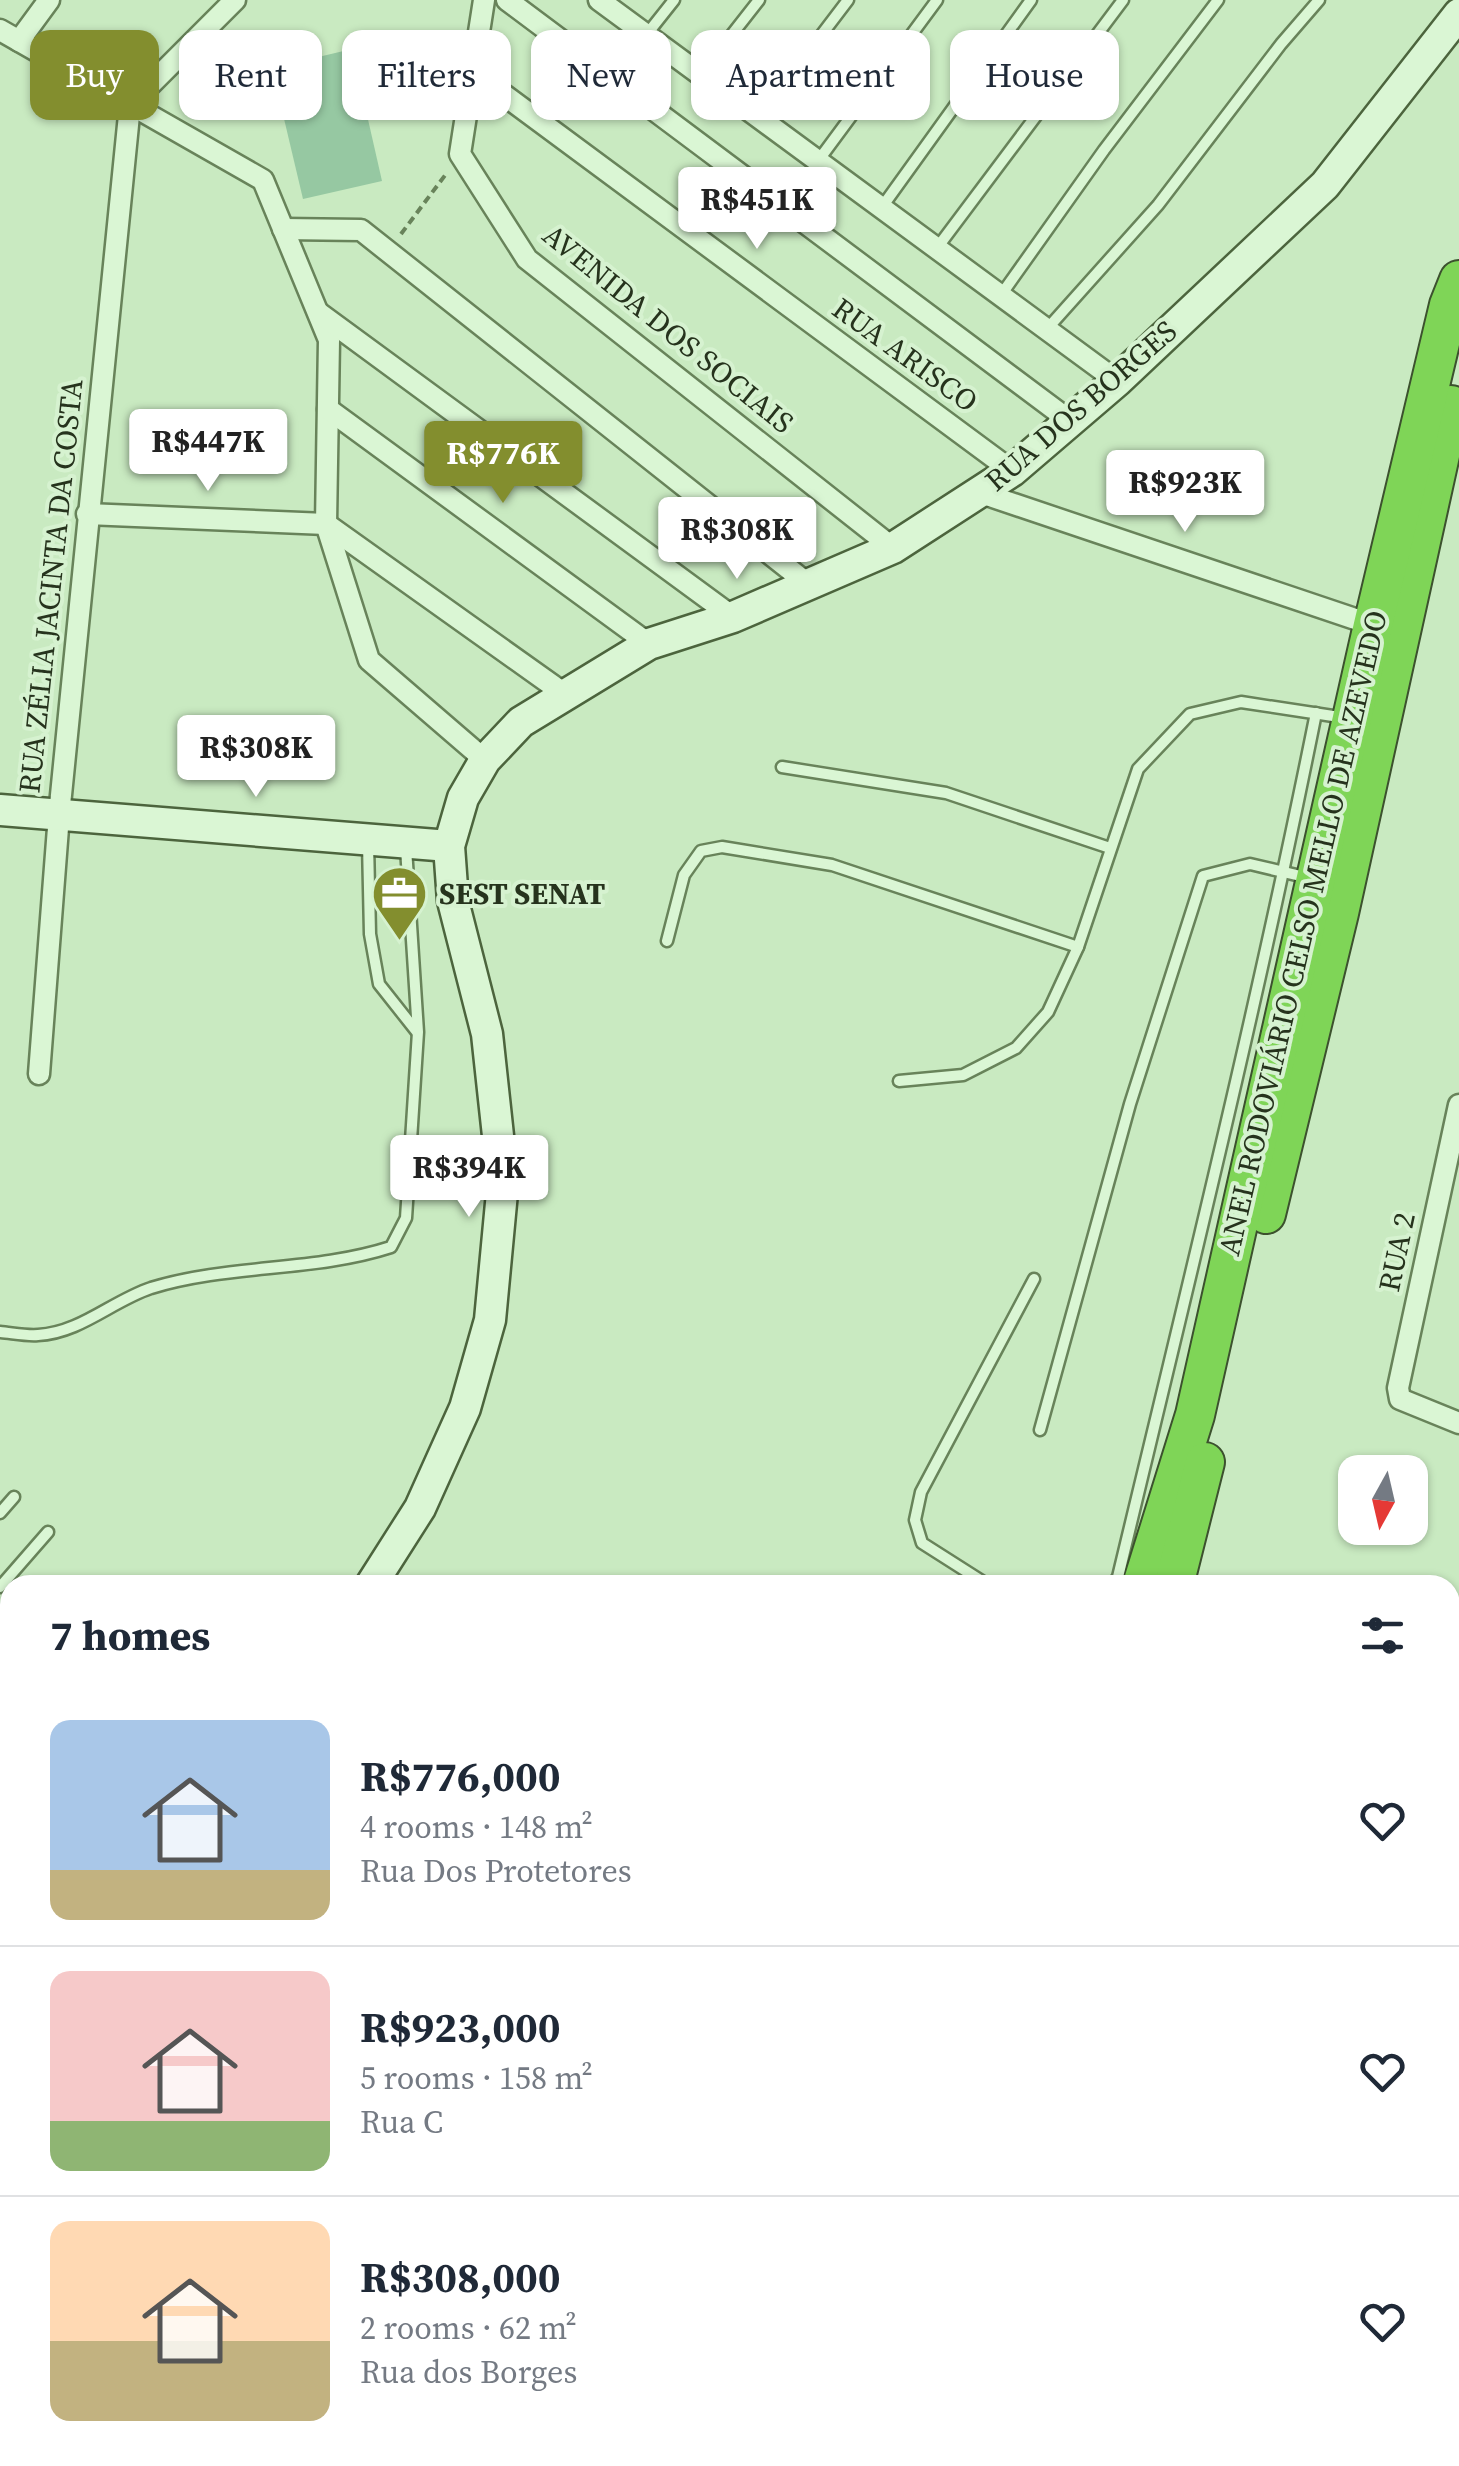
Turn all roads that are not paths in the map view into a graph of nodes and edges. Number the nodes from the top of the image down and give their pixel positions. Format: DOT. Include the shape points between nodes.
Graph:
graph roads {
  1 [pos="49,0"];
  2 [pos="235,0"];
  3 [pos="484,0"];
  4 [pos="508,0"];
  5 [pos="598,0"];
  6 [pos="674,0"];
  7 [pos="759,0"];
  8 [pos="848,0"];
  9 [pos="937,0"];
  10 [pos="1030,0"];
  11 [pos="1123,0"];
  12 [pos="1218,0"];
  13 [pos="1319,0"];
  14 [pos="1459,14"];
  15 [pos="479,30"];
  16 [pos="639,30"];
  17 [pos="650,30"];
  18 [pos="736,30"];
  19 [pos="825,30"];
  20 [pos="9,35"];
  21 [pos="159,75"];
  22 [pos="511,101"];
  23 [pos="128,120"];
  24 [pos="158,120"];
  25 [pos="465,120"];
  26 [pos="762,120"];
  27 [pos="818,161"];
  28 [pos="881,208"];
  29 [pos="283,228"];
  30 [pos="937,248"];
  31 [pos="1459,280"];
  32 [pos="1001,296"];
  33 [pos="317,312"];
  34 [pos="1047,330"];
  35 [pos="1459,369"];
  36 [pos="1118,380"];
  37 [pos="328,410"];
  38 [pos="1070,422"];
  39 [pos="1012,471"];
  40 [pos="981,492"];
  41 [pos="87,514"];
  42 [pos="326,524"];
  43 [pos="893,548"];
  44 [pos="808,584"];
  45 [pos="733,617"];
  46 [pos="1372,625"];
  47 [pos="649,644"];
  48 [pos="566,695"];
  49 [pos="1334,716"];
  50 [pos="485,760"];
  51 [pos="782,767"];
  52 [pos="0,810"];
  53 [pos="58,815"];
  54 [pos="368,840"];
  55 [pos="406,842"];
  56 [pos="448,846"];
  57 [pos="1110,848"];
  58 [pos="1300,876"];
  59 [pos="667,940"];
  60 [pos="1078,946"];
  61 [pos="418,1032"];
  62 [pos="40,1074"];
  63 [pos="898,1081"];
  64 [pos="1459,1104"];
  65 [pos="1034,1279"];
  66 [pos="0,1332"];
  67 [pos="1459,1424"];
  68 [pos="1040,1430"];
  69 [pos="14,1496"];
  70 [pos="0,1513"];
  71 [pos="48,1532"];
  72 [pos="10,1575"];
  73 [pos="376,1575"];
  74 [pos="973,1575"];
  75 [pos="1118,1575"];
  76 [pos="1145,1575"];
  77 [pos="1176,1575"];
  1 -- 20 [label="street"];
  2 -- 21 [label="street"];
  3 -- 15 [label="street"];
  4 -- 38 [label="street"];
  5 -- 16 [label="street"];
  6 -- 17 [label="lane"];
  7 -- 18 [label="lane"];
  8 -- 19 [label="lane"];
  9 -- 27 [label="lane"];
  10 -- 28 [label="lane"];
  11 -- 30 [label="lane"];
  12 -- 32 [label="lane"];
  13 -- 34 [label="lane" via="1158,205"];
  14 -- 36 [label="street, RUA DOS BORGES" via="1324,184"];
  22 -- 39 [label="street, RUA ARISCO"];
  23 -- 41 [label="street, RUA ZÉLIA JACINTA DA COSTA"];
  24 -- 29 [label="street" via="263,180"];
  25 -- 43 [label="street, AVENIDA DOS SOCIAIS" via="460,154 528,259"];
  26 -- 27 [label="street"];
  27 -- 28 [label="street"];
  28 -- 30 [label="street"];
  29 -- 33 [label="street"];
  29 -- 44 [label="street" via="362,230"];
  30 -- 32 [label="street"];
  31 -- 46 [label="highway, ANEL RODOVIÁRIO CELSO MELLO DE AZEVEDO"];
  32 -- 34 [label="street"];
  33 -- 37 [label="street" via="328,340"];
  33 -- 45 [label="street"];
  34 -- 36 [label="street"];
  35 -- 77 [label="highway, ANEL RODOVIÁRIO CELSO MELLO DE AZEVEDO" via="1339,913"];
  36 -- 38 [label="street, RUA DOS BORGES"];
  37 -- 42 [label="street"];
  37 -- 47 [label="street"];
  38 -- 39 [label="street, RUA DOS BORGES"];
  39 -- 40 [label="street, RUA DOS BORGES"];
  40 -- 43 [label="street, RUA DOS BORGES"];
  40 -- 46 [label="street"];
  41 -- 42 [label="street"];
  41 -- 53 [label="street, RUA ZÉLIA JACINTA DA COSTA"];
  42 -- 48 [label="street"];
  42 -- 50 [label="street" via="369,660"];
  43 -- 44 [label="street, RUA DOS BORGES"];
  44 -- 45 [label="street, RUA DOS BORGES"];
  45 -- 47 [label="street, RUA DOS BORGES"];
  46 -- 49 [label="highway, ANEL RODOVIÁRIO CELSO MELLO DE AZEVEDO"];
  47 -- 48 [label="street, RUA DOS BORGES"];
  48 -- 50 [label="street, RUA DOS BORGES" via="521,722"];
  49 -- 57 [label="lane" via="1241,702 1190,714 1138,768"];
  49 -- 58 [label="highway, ANEL RODOVIÁRIO CELSO MELLO DE AZEVEDO"];
  50 -- 56 [label="street, RUA DOS BORGES" via="463,798"];
  51 -- 57 [label="lane" via="946,794"];
  52 -- 53 [label="street"];
  53 -- 54 [label="street"];
  53 -- 62 [label="street, RUA ZÉLIA JACINTA DA COSTA"];
  54 -- 55 [label="street"];
  54 -- 61 [label="lane" via="370,934 379,984"];
  55 -- 56 [label="street"];
  55 -- 61 [label="lane"];
  56 -- 73 [label="street, RUA DOS BORGES" via="453,901 488,1034 503,1182 490,1320 465,1408 420,1508"];
  57 -- 60 [label="lane"];
  58 -- 68 [label="lane" via="1250,864 1203,876 1130,1104"];
  58 -- 75 [label="lane"];
  58 -- 76 [label="highway, ANEL RODOVIÁRIO CELSO MELLO DE AZEVEDO" via="1195,1415"];
  59 -- 60 [label="lane" via="684,875 700,851 722,848 832,866"];
  60 -- 63 [label="lane" via="1048,1012 1016,1048 963,1075"];
  61 -- 66 [label="lane" via="406,1218 392,1247 209,1273 146,1290 69,1329"];
  64 -- 67 [label="street, RUA 2" via="1398,1388 1411,1406"];
  65 -- 74 [label="lane" via="921,1492 915,1520 922,1542"];
  69 -- 70 [label="lane"];
  71 -- 72 [label="lane"];
}
